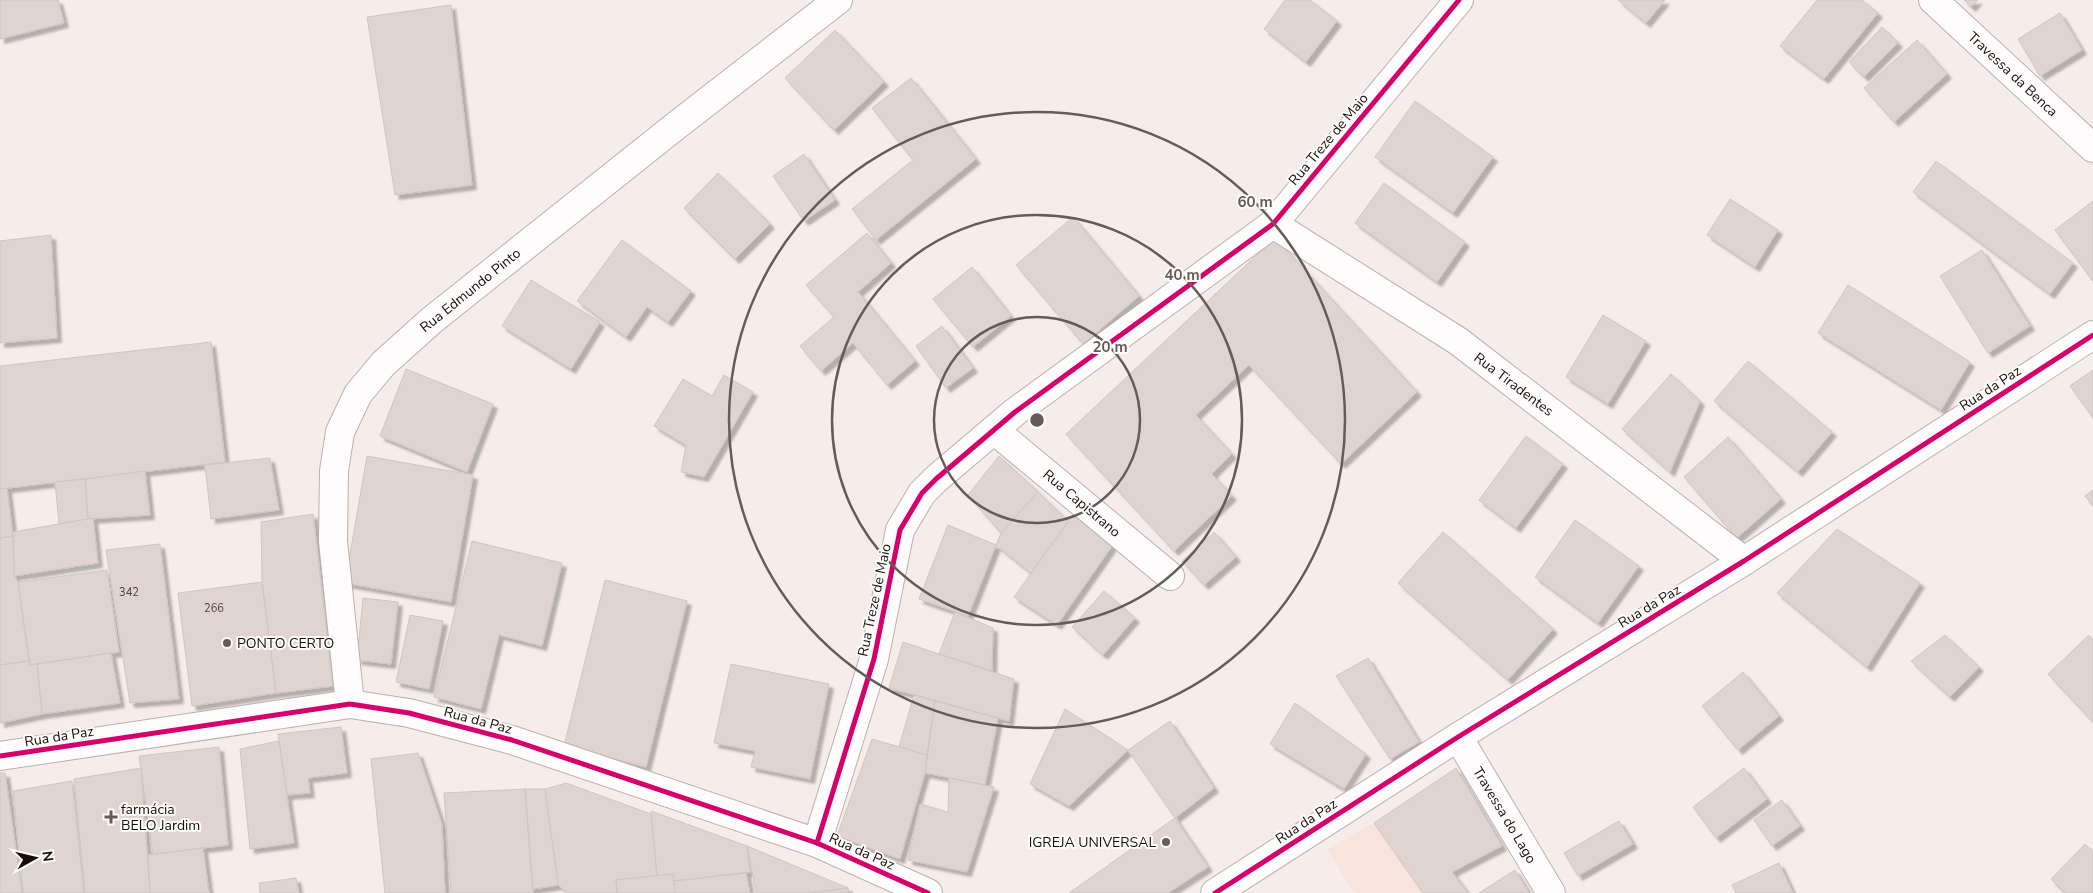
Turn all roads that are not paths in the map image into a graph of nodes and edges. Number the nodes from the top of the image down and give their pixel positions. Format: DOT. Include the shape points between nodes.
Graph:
graph roads {
  1 [pos="838,0"];
  2 [pos="1459,0"];
  3 [pos="1933,0"];
  4 [pos="2093,148"];
  5 [pos="1273,224"];
  6 [pos="2093,335"];
  7 [pos="994,430"];
  8 [pos="1744,561"];
  9 [pos="1170,576"];
  10 [pos="350,704"];
  11 [pos="1458,736"];
  12 [pos="0,756"];
  13 [pos="817,843"];
  14 [pos="928,893"];
  15 [pos="1215,893"];
  16 [pos="1551,893"];
  1 -- 10 [label="street, Rua Edmundo Pinto" via="432,320 383,364 358,394 340,432 334,472 333,542"];
  2 -- 5 [label="street, Rua Treze de Maio"];
  3 -- 4 [label="street, Travessa da Benca"];
  5 -- 7 [label="street, Rua Treze de Maio"];
  5 -- 8 [label="street, Rua Tiradentes" via="1458,341"];
  6 -- 8 [label="street, Rua da Paz"];
  7 -- 9 [label="street, Rua Capistrano"];
  7 -- 13 [label="street, Rua Treze de Maio" via="922,493 900,530 874,658"];
  8 -- 11 [label="street, Rua da Paz"];
  10 -- 12 [label="street, Rua da Paz"];
  10 -- 13 [label="street, Rua da Paz" via="409,713 512,740"];
  11 -- 15 [label="street, Rua da Paz"];
  11 -- 16 [label="street, Travessa do Lago"];
  13 -- 14 [label="street, Rua da Paz"];
}
